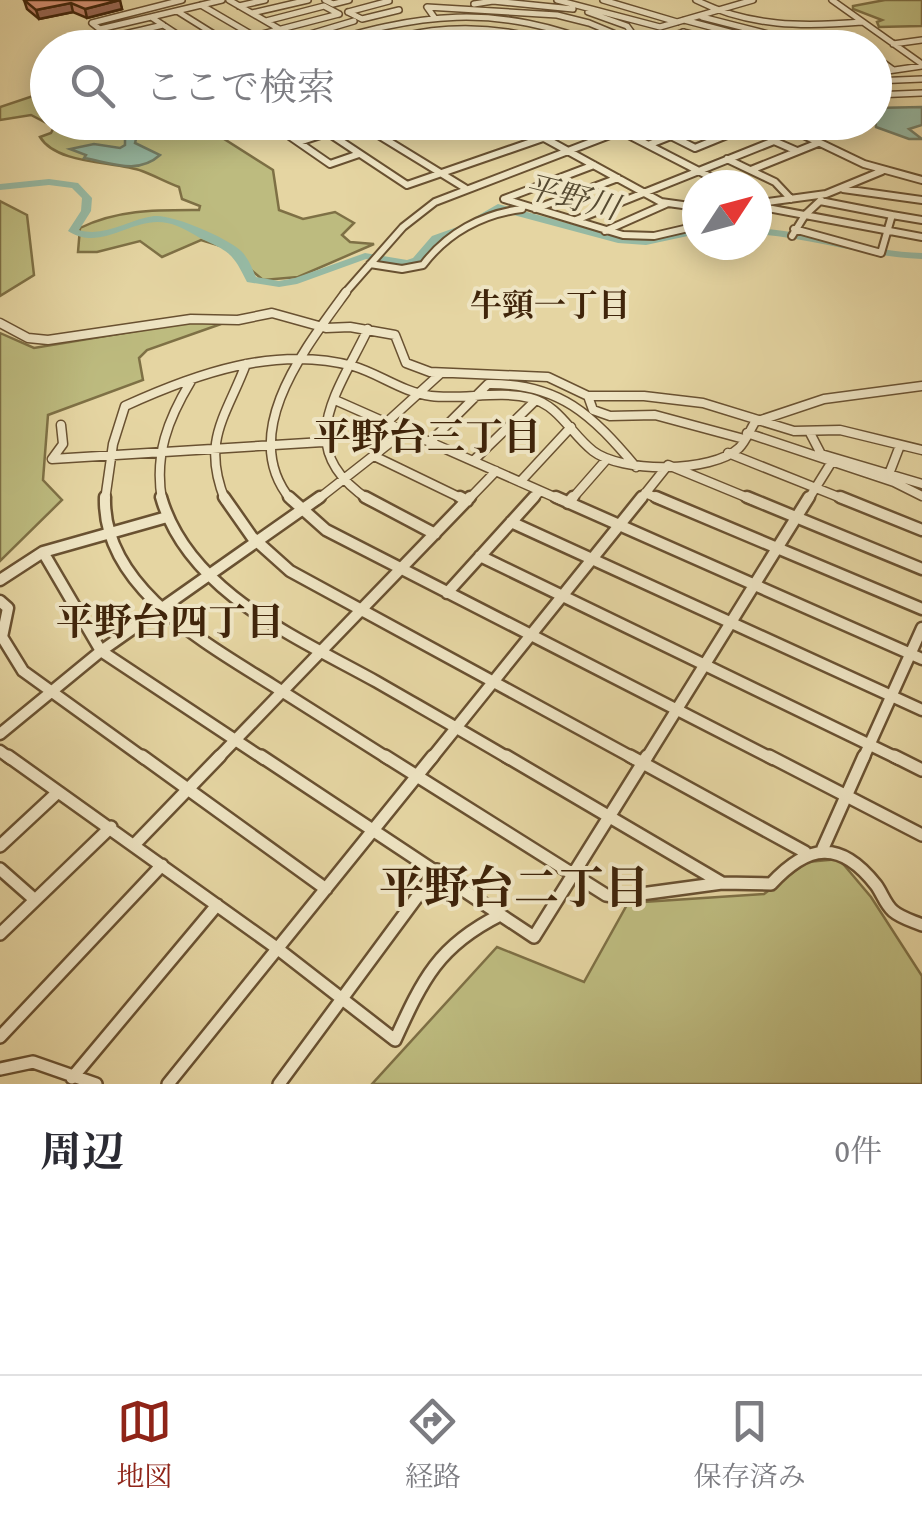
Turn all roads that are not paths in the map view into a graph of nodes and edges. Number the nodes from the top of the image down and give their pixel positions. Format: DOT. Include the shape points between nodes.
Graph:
graph roads {
  1 [pos="127,0"];
  2 [pos="182,0"];
  3 [pos="225,0"];
  4 [pos="265,0"];
  5 [pos="308,0"];
  6 [pos="325,0"];
  7 [pos="350,0"];
  8 [pos="557,0"];
  9 [pos="696,0"];
  10 [pos="753,0"];
  11 [pos="832,0"];
  12 [pos="388,1"];
  13 [pos="606,1"];
  14 [pos="201,5"];
  15 [pos="240,6"];
  16 [pos="467,7"];
  17 [pos="565,8"];
  18 [pos="597,8"];
  19 [pos="142,10"];
  20 [pos="399,10"];
  21 [pos="177,11"];
  22 [pos="716,11"];
  23 [pos="520,12"];
  24 [pos="252,13"];
  25 [pos="557,15"];
  26 [pos="700,16"];
  27 [pos="151,17"];
  28 [pos="434,17"];
  29 [pos="411,20"];
  30 [pos="266,21"];
  31 [pos="354,21"];
  32 [pos="681,21"];
  33 [pos="513,22"];
  34 [pos="862,22"];
  35 [pos="163,24"];
  36 [pos="666,25"];
  37 [pos="100,29"];
  38 [pos="280,29"];
  39 [pos="142,30"];
  40 [pos="172,30"];
  41 [pos="206,30"];
  42 [pos="244,30"];
  43 [pos="276,30"];
  44 [pos="320,30"];
  45 [pos="373,30"];
  46 [pos="424,30"];
  47 [pos="469,30"];
  48 [pos="509,30"];
  49 [pos="566,30"];
  50 [pos="602,30"];
  51 [pos="630,30"];
  52 [pos="679,30"];
  53 [pos="717,30"];
  54 [pos="756,30"];
  55 [pos="873,30"];
  56 [pos="922,40"];
  57 [pos="892,44"];
  58 [pos="922,65"];
  59 [pos="892,68"];
  60 [pos="922,79"];
  61 [pos="892,80"];
  62 [pos="922,92"];
  63 [pos="892,94"];
  64 [pos="296,140"];
  65 [pos="305,140"];
  66 [pos="338,140"];
  67 [pos="386,140"];
  68 [pos="538,140"];
  69 [pos="548,140"];
  70 [pos="597,140"];
  71 [pos="638,140"];
  72 [pos="661,140"];
  73 [pos="679,140"];
  74 [pos="715,140"];
  75 [pos="812,140"];
  76 [pos="299,142"];
  77 [pos="818,143"];
  78 [pos="648,145"];
  79 [pos="568,151"];
  80 [pos="797,152"];
  81 [pos="359,154"];
  82 [pos="727,160"];
  83 [pos="594,165"];
  84 [pos="698,170"];
  85 [pos="750,170"];
  86 [pos="882,170"];
  87 [pos="440,174"];
  88 [pos="682,176"];
  89 [pos="618,178"];
  90 [pos="922,180"];
  91 [pos="772,181"];
  92 [pos="465,188"];
  93 [pos="843,190"];
  94 [pos="643,192"];
  95 [pos="826,194"];
  96 [pos="791,199"];
  97 [pos="922,200"];
  98 [pos="820,201"];
  99 [pos="772,202"];
  100 [pos="666,204"];
  101 [pos="682,206"];
  102 [pos="531,208"];
  103 [pos="772,208"];
  104 [pos="805,215"];
  105 [pos="892,215"];
  106 [pos="576,220"];
  107 [pos="922,220"];
  108 [pos="682,229"];
  109 [pos="887,230"];
  110 [pos="604,232"];
  111 [pos="922,237"];
  112 [pos="370,264"];
  113 [pos="0,323"];
  114 [pos="320,326"];
  115 [pos="368,329"];
  116 [pos="302,361"];
  117 [pos="246,364"];
  118 [pos="352,366"];
  119 [pos="441,373"];
  120 [pos="191,380"];
  121 [pos="922,386"];
  122 [pos="418,394"];
  123 [pos="478,396"];
  124 [pos="588,396"];
  125 [pos="335,400"];
  126 [pos="536,400"];
  127 [pos="386,422"];
  128 [pos="755,422"];
  129 [pos="61,425"];
  130 [pos="571,427"];
  131 [pos="405,431"];
  132 [pos="810,431"];
  133 [pos="745,436"];
  134 [pos="324,442"];
  135 [pos="430,442"];
  136 [pos="268,444"];
  137 [pos="900,448"];
  138 [pos="212,450"];
  139 [pos="922,450"];
  140 [pos="158,452"];
  141 [pos="728,453"];
  142 [pos="108,456"];
  143 [pos="374,456"];
  144 [pos="606,460"];
  145 [pos="473,461"];
  146 [pos="830,463"];
  147 [pos="668,465"];
  148 [pos="636,467"];
  149 [pos="496,471"];
  150 [pos="889,474"];
  151 [pos="342,481"];
  152 [pos="520,482"];
  153 [pos="922,484"];
  154 [pos="816,488"];
  155 [pos="540,490"];
  156 [pos="645,493"];
  157 [pos="922,496"];
  158 [pos="467,500"];
  159 [pos="568,503"];
  160 [pos="301,512"];
  161 [pos="167,517"];
  162 [pos="797,518"];
  163 [pos="511,522"];
  164 [pos="619,525"];
  165 [pos="922,530"];
  166 [pos="435,534"];
  167 [pos="108,535"];
  168 [pos="256,544"];
  169 [pos="778,549"];
  170 [pos="43,552"];
  171 [pos="480,556"];
  172 [pos="592,559"];
  173 [pos="401,569"];
  174 [pos="922,569"];
  175 [pos="210,576"];
  176 [pos="0,580"];
  177 [pos="755,585"];
  178 [pos="447,593"];
  179 [pos="562,596"];
  180 [pos="0,601"];
  181 [pos="162,609"];
  182 [pos="922,609"];
  183 [pos="362,610"];
  184 [pos="732,623"];
  185 [pos="922,628"];
  186 [pos="530,635"];
  187 [pos="322,650"];
  188 [pos="100,652"];
  189 [pos="916,656"];
  190 [pos="706,665"];
  191 [pos="492,681"];
  192 [pos="52,692"];
  193 [pos="280,694"];
  194 [pos="891,696"];
  195 [pos="922,710"];
  196 [pos="678,711"];
  197 [pos="456,727"];
  198 [pos="0,734"];
  199 [pos="235,740"];
  200 [pos="868,744"];
  201 [pos="3,758"];
  202 [pos="644,764"];
  203 [pos="922,770"];
  204 [pos="418,776"];
  205 [pos="188,789"];
  206 [pos="58,792"];
  207 [pos="845,796"];
  208 [pos="610,816"];
  209 [pos="111,827"];
  210 [pos="375,830"];
  211 [pos="922,836"];
  212 [pos="134,844"];
  213 [pos="0,846"];
  214 [pos="823,848"];
  215 [pos="804,852"];
  216 [pos="162,865"];
  217 [pos="0,869"];
  218 [pos="437,870"];
  219 [pos="575,873"];
  220 [pos="722,883"];
  221 [pos="326,889"];
  222 [pos="34,900"];
  223 [pos="218,905"];
  224 [pos="500,915"];
  225 [pos="922,925"];
  226 [pos="0,934"];
  227 [pos="278,949"];
  228 [pos="340,998"];
  229 [pos="0,1037"];
  230 [pos="0,1070"];
  231 [pos="72,1078"];
  232 [pos="96,1084"];
  233 [pos="168,1084"];
  234 [pos="279,1084"];
  1 -- 19 [label="street"];
  2 -- 19 [label="street"];
  3 -- 14 [label="street"];
  3 -- 15 [label="street"];
  4 -- 15 [label="street"];
  5 -- 24 [label="street"];
  6 -- 7 [label="street"];
  8 -- 18 [label="street"];
  9 -- 22 [label="street"];
  10 -- 22 [label="street"];
  11 -- 34 [label="street"];
  12 -- 20 [label="street"];
  12 -- 20 [label="street" via="348,12 362,19"];
  13 -- 18 [label="street"];
  13 -- 32 [label="street"];
  14 -- 21 [label="street"];
  14 -- 42 [label="street"];
  15 -- 24 [label="street"];
  16 -- 17 [label="street" via="492,1"];
  16 -- 23 [label="street"];
  16 -- 28 [label="street" via="427,7"];
  17 -- 25 [label="street"];
  17 -- 51 [label="street"];
  18 -- 36 [label="street"];
  19 -- 37 [label="street" via="92,23"];
  20 -- 29 [label="street"];
  21 -- 27 [label="street"];
  21 -- 41 [label="street"];
  22 -- 26 [label="street"];
  22 -- 34 [label="street" via="777,25"];
  23 -- 25 [label="street"];
  23 -- 33 [label="street"];
  24 -- 30 [label="street"];
  25 -- 50 [label="street"];
  26 -- 32 [label="street"];
  26 -- 54 [label="street"];
  27 -- 35 [label="street"];
  27 -- 37 [label="street"];
  28 -- 29 [label="street"];
  28 -- 33 [label="street"];
  29 -- 45 [label="street"];
  29 -- 46 [label="street"];
  30 -- 38 [label="street"];
  30 -- 38 [label="street" via="324,6 339,14"];
  31 -- 44 [label="street"];
  32 -- 36 [label="street"];
  32 -- 53 [label="street"];
  33 -- 48 [label="street"];
  33 -- 49 [label="street"];
  34 -- 55 [label="street"];
  35 -- 39 [label="street"];
  35 -- 40 [label="street"];
  36 -- 52 [label="street"];
  38 -- 43 [label="street"];
  46 -- 47 [label="street"];
  56 -- 57 [label="street"];
  57 -- 58 [label="street"];
  58 -- 59 [label="street"];
  60 -- 61 [label="street"];
  62 -- 63 [label="street"];
  64 -- 76 [label="street"];
  65 -- 76 [label="street"];
  66 -- 81 [label="street"];
  67 -- 87 [label="street"];
  68 -- 87 [label="street"];
  69 -- 79 [label="street"];
  70 -- 79 [label="street"];
  71 -- 78 [label="street"];
  72 -- 78 [label="street"];
  73 -- 74 [label="street" via="695,148"];
  75 -- 77 [label="street"];
  76 -- 81 [label="street" via="330,164"];
  77 -- 80 [label="street"];
  77 -- 86 [label="street"];
  78 -- 84 [label="street"];
  79 -- 83 [label="street"];
  79 -- 92 [label="street"];
  80 -- 82 [label="street" via="774,141"];
  80 -- 85 [label="street"];
  81 -- 87 [label="street" via="407,185"];
  82 -- 84 [label="street"];
  82 -- 85 [label="street"];
  83 -- 89 [label="street"];
  83 -- 102 [label="street" via="504,199"];
  86 -- 90 [label="street"];
  86 -- 93 [label="street"];
  87 -- 92 [label="street"];
  88 -- 94 [label="street"];
  89 -- 94 [label="street"];
  89 -- 102 [label="street"];
  91 -- 96 [label="street"];
  92 -- 112 [label="street" via="426,208"];
  93 -- 95 [label="street"];
  93 -- 97 [label="street"];
  94 -- 100 [label="street"];
  94 -- 106 [label="street"];
  95 -- 96 [label="street"];
  95 -- 98 [label="street"];
  96 -- 99 [label="street"];
  98 -- 104 [label="street"];
  98 -- 105 [label="street"];
  100 -- 101 [label="street"];
  100 -- 110 [label="street"];
  102 -- 106 [label="street"];
  102 -- 112 [label="street" via="504,210 441,242 423,265"];
  103 -- 104 [label="street"];
  104 -- 109 [label="street"];
  104 -- 109 [label="street" via="793,232 881,253"];
  105 -- 107 [label="street"];
  105 -- 109 [label="street"];
  106 -- 110 [label="street"];
  108 -- 110 [label="street" via="654,236"];
  109 -- 111 [label="street"];
  112 -- 114 [label="street"];
  113 -- 114 [label="street" via="42,340 272,313"];
  114 -- 115 [label="street"];
  114 -- 116 [label="street"];
  115 -- 118 [label="street"];
  115 -- 119 [label="street" via="399,338 403,359 413,368"];
  116 -- 117 [label="street"];
  116 -- 118 [label="street"];
  116 -- 136 [label="street" via="273,416"];
  117 -- 120 [label="street"];
  117 -- 138 [label="street"];
  118 -- 122 [label="street"];
  118 -- 125 [label="street"];
  119 -- 122 [label="street"];
  119 -- 124 [label="street" via="536,374"];
  120 -- 140 [label="street"];
  120 -- 142 [label="street" via="125,406"];
  121 -- 128 [label="street" via="824,399"];
  122 -- 123 [label="street"];
  122 -- 127 [label="street"];
  123 -- 126 [label="street"];
  123 -- 135 [label="street"];
  123 -- 148 [label="street" via="488,384 517,382 556,394 602,427"];
  124 -- 128 [label="street" via="703,403"];
  124 -- 133 [label="street" via="594,410 610,416 655,415"];
  125 -- 127 [label="street"];
  125 -- 134 [label="street"];
  126 -- 130 [label="street"];
  126 -- 145 [label="street"];
  127 -- 131 [label="street"];
  128 -- 132 [label="street"];
  128 -- 133 [label="street"];
  129 -- 142 [label="street" via="63,444 52,460"];
  130 -- 144 [label="street"];
  130 -- 152 [label="street"];
  131 -- 135 [label="street"];
  131 -- 143 [label="street"];
  132 -- 137 [label="street" via="840,430"];
  132 -- 150 [label="street" via="820,454"];
  133 -- 141 [label="street"];
  133 -- 146 [label="street"];
  134 -- 136 [label="street"];
  134 -- 151 [label="street" via="328,463"];
  135 -- 145 [label="street"];
  136 -- 138 [label="street"];
  136 -- 160 [label="street" via="281,488"];
  137 -- 139 [label="street"];
  137 -- 150 [label="street"];
  138 -- 140 [label="street"];
  138 -- 168 [label="street" via="230,512"];
  140 -- 142 [label="street"];
  140 -- 161 [label="street"];
  141 -- 147 [label="street"];
  141 -- 154 [label="street"];
  142 -- 167 [label="street"];
  143 -- 151 [label="street"];
  143 -- 158 [label="street"];
  144 -- 148 [label="street"];
  144 -- 159 [label="street"];
  145 -- 149 [label="street"];
  146 -- 154 [label="street"];
  146 -- 157 [label="street"];
  147 -- 148 [label="street"];
  147 -- 156 [label="street"];
  147 -- 162 [label="street"];
  149 -- 152 [label="street"];
  149 -- 158 [label="street"];
  150 -- 153 [label="street"];
  151 -- 160 [label="street"];
  151 -- 166 [label="street"];
  152 -- 155 [label="street"];
  154 -- 162 [label="street"];
  154 -- 165 [label="street"];
  155 -- 159 [label="street"];
  155 -- 163 [label="street"];
  156 -- 164 [label="street"];
  156 -- 169 [label="street"];
  158 -- 166 [label="street"];
  159 -- 164 [label="street"];
  160 -- 168 [label="street"];
  160 -- 173 [label="street"];
  161 -- 167 [label="street"];
  161 -- 175 [label="street"];
  162 -- 169 [label="street"];
  162 -- 174 [label="street"];
  163 -- 171 [label="street"];
  163 -- 172 [label="street"];
  164 -- 172 [label="street"];
  164 -- 177 [label="street"];
  166 -- 173 [label="street"];
  167 -- 170 [label="street"];
  167 -- 181 [label="street" via="141,589"];
  168 -- 175 [label="street"];
  168 -- 183 [label="street"];
  169 -- 177 [label="street"];
  169 -- 182 [label="street"];
  170 -- 176 [label="street"];
  170 -- 188 [label="street"];
  171 -- 178 [label="street"];
  171 -- 179 [label="street"];
  172 -- 179 [label="street"];
  172 -- 184 [label="street"];
  173 -- 178 [label="street"];
  173 -- 183 [label="street"];
  175 -- 181 [label="street"];
  175 -- 187 [label="street"];
  177 -- 184 [label="street"];
  177 -- 189 [label="street"];
  178 -- 186 [label="street"];
  179 -- 186 [label="street"];
  179 -- 190 [label="street"];
  180 -- 192 [label="street" via="8,608 2,638 23,671"];
  181 -- 188 [label="street"];
  181 -- 193 [label="street"];
  183 -- 187 [label="street"];
  183 -- 191 [label="street"];
  184 -- 190 [label="street"];
  184 -- 194 [label="street"];
  185 -- 189 [label="street"];
  186 -- 191 [label="street"];
  186 -- 196 [label="street"];
  187 -- 193 [label="street"];
  187 -- 197 [label="street"];
  188 -- 192 [label="street"];
  188 -- 199 [label="street"];
  189 -- 194 [label="street"];
  190 -- 196 [label="street"];
  190 -- 200 [label="street"];
  191 -- 197 [label="street"];
  191 -- 202 [label="street"];
  192 -- 198 [label="street"];
  192 -- 205 [label="street"];
  193 -- 199 [label="street"];
  193 -- 204 [label="street"];
  194 -- 195 [label="street"];
  194 -- 200 [label="street"];
  196 -- 202 [label="street"];
  196 -- 207 [label="street"];
  197 -- 204 [label="street"];
  197 -- 208 [label="street"];
  199 -- 205 [label="street"];
  199 -- 210 [label="street"];
  200 -- 203 [label="street"];
  200 -- 207 [label="street"];
  201 -- 206 [label="street"];
  202 -- 208 [label="street"];
  202 -- 215 [label="street"];
  204 -- 210 [label="street"];
  204 -- 219 [label="street"];
  205 -- 212 [label="street"];
  205 -- 221 [label="street"];
  206 -- 209 [label="street"];
  206 -- 213 [label="street"];
  207 -- 211 [label="street"];
  207 -- 214 [label="street"];
  208 -- 219 [label="street"];
  208 -- 220 [label="street"];
  209 -- 212 [label="street"];
  209 -- 222 [label="street"];
  210 -- 218 [label="street"];
  210 -- 221 [label="street"];
  212 -- 216 [label="street"];
  214 -- 215 [label="street"];
  214 -- 225 [label="street" via="850,860 894,912"];
  215 -- 220 [label="street" via="772,884"];
  216 -- 223 [label="street"];
  216 -- 229 [label="street"];
  217 -- 222 [label="street"];
  218 -- 224 [label="street"];
  218 -- 228 [label="street"];
  219 -- 220 [label="street" via="619,897"];
  219 -- 224 [label="street" via="534,938"];
  221 -- 227 [label="street"];
  222 -- 226 [label="street"];
  223 -- 227 [label="street"];
  223 -- 231 [label="street"];
  224 -- 228 [label="street" via="439,953 394,1040"];
  227 -- 228 [label="street"];
  227 -- 233 [label="street"];
  228 -- 234 [label="street"];
  230 -- 231 [label="street" via="33,1062"];
  231 -- 232 [label="street"];
}
